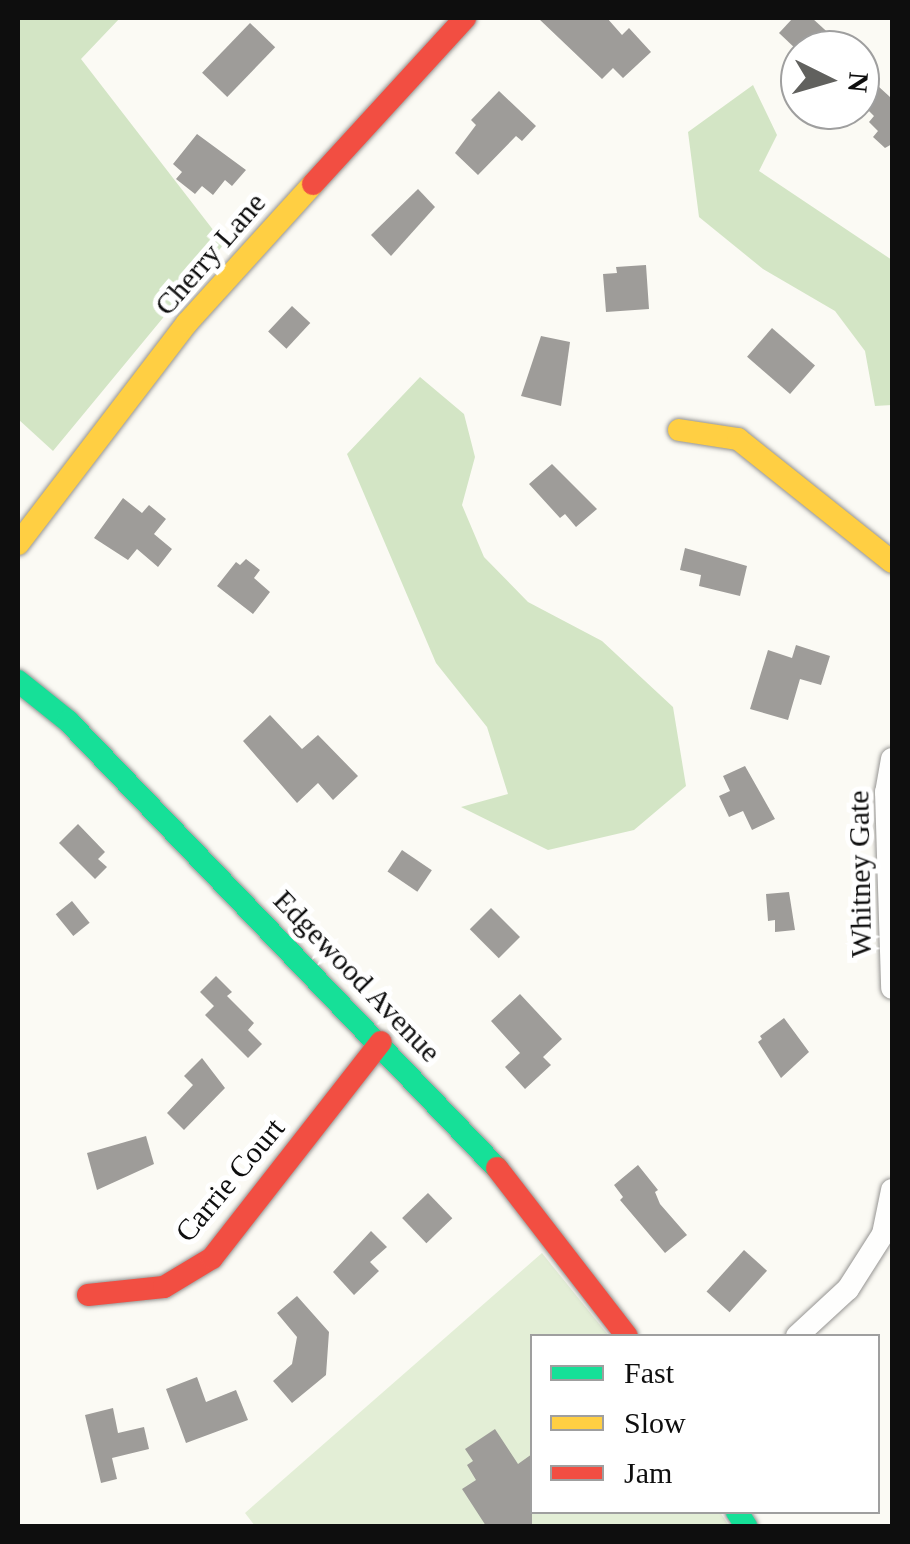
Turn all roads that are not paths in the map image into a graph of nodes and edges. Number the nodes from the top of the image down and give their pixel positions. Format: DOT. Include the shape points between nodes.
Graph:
graph roads {
  1 [pos="465,18"];
  2 [pos="679,430"];
  3 [pos="18,544"];
  4 [pos="892,562"];
  5 [pos="18,681"];
  6 [pos="892,760"];
  7 [pos="892,988"];
  8 [pos="381,1042"];
  9 [pos="892,1190"];
  10 [pos="88,1295"];
  11 [pos="626,1334"];
  12 [pos="800,1334"];
  1 -- 3 [label="street, Cherry Lane" via="187,323"];
  2 -- 4 [label="street" via="738,440"];
  5 -- 8 [label="street, Edgewood Avenue" via="68,722"];
  6 -- 7 [label="street, Whitney Gate" via="886,792"];
  8 -- 10 [label="street, Carrie Court" via="212,1258 164,1287"];
  8 -- 11 [label="street, Edgewood Avenue" via="481,1148"];
  9 -- 12 [label="street" via="883,1234 848,1289"];
}
